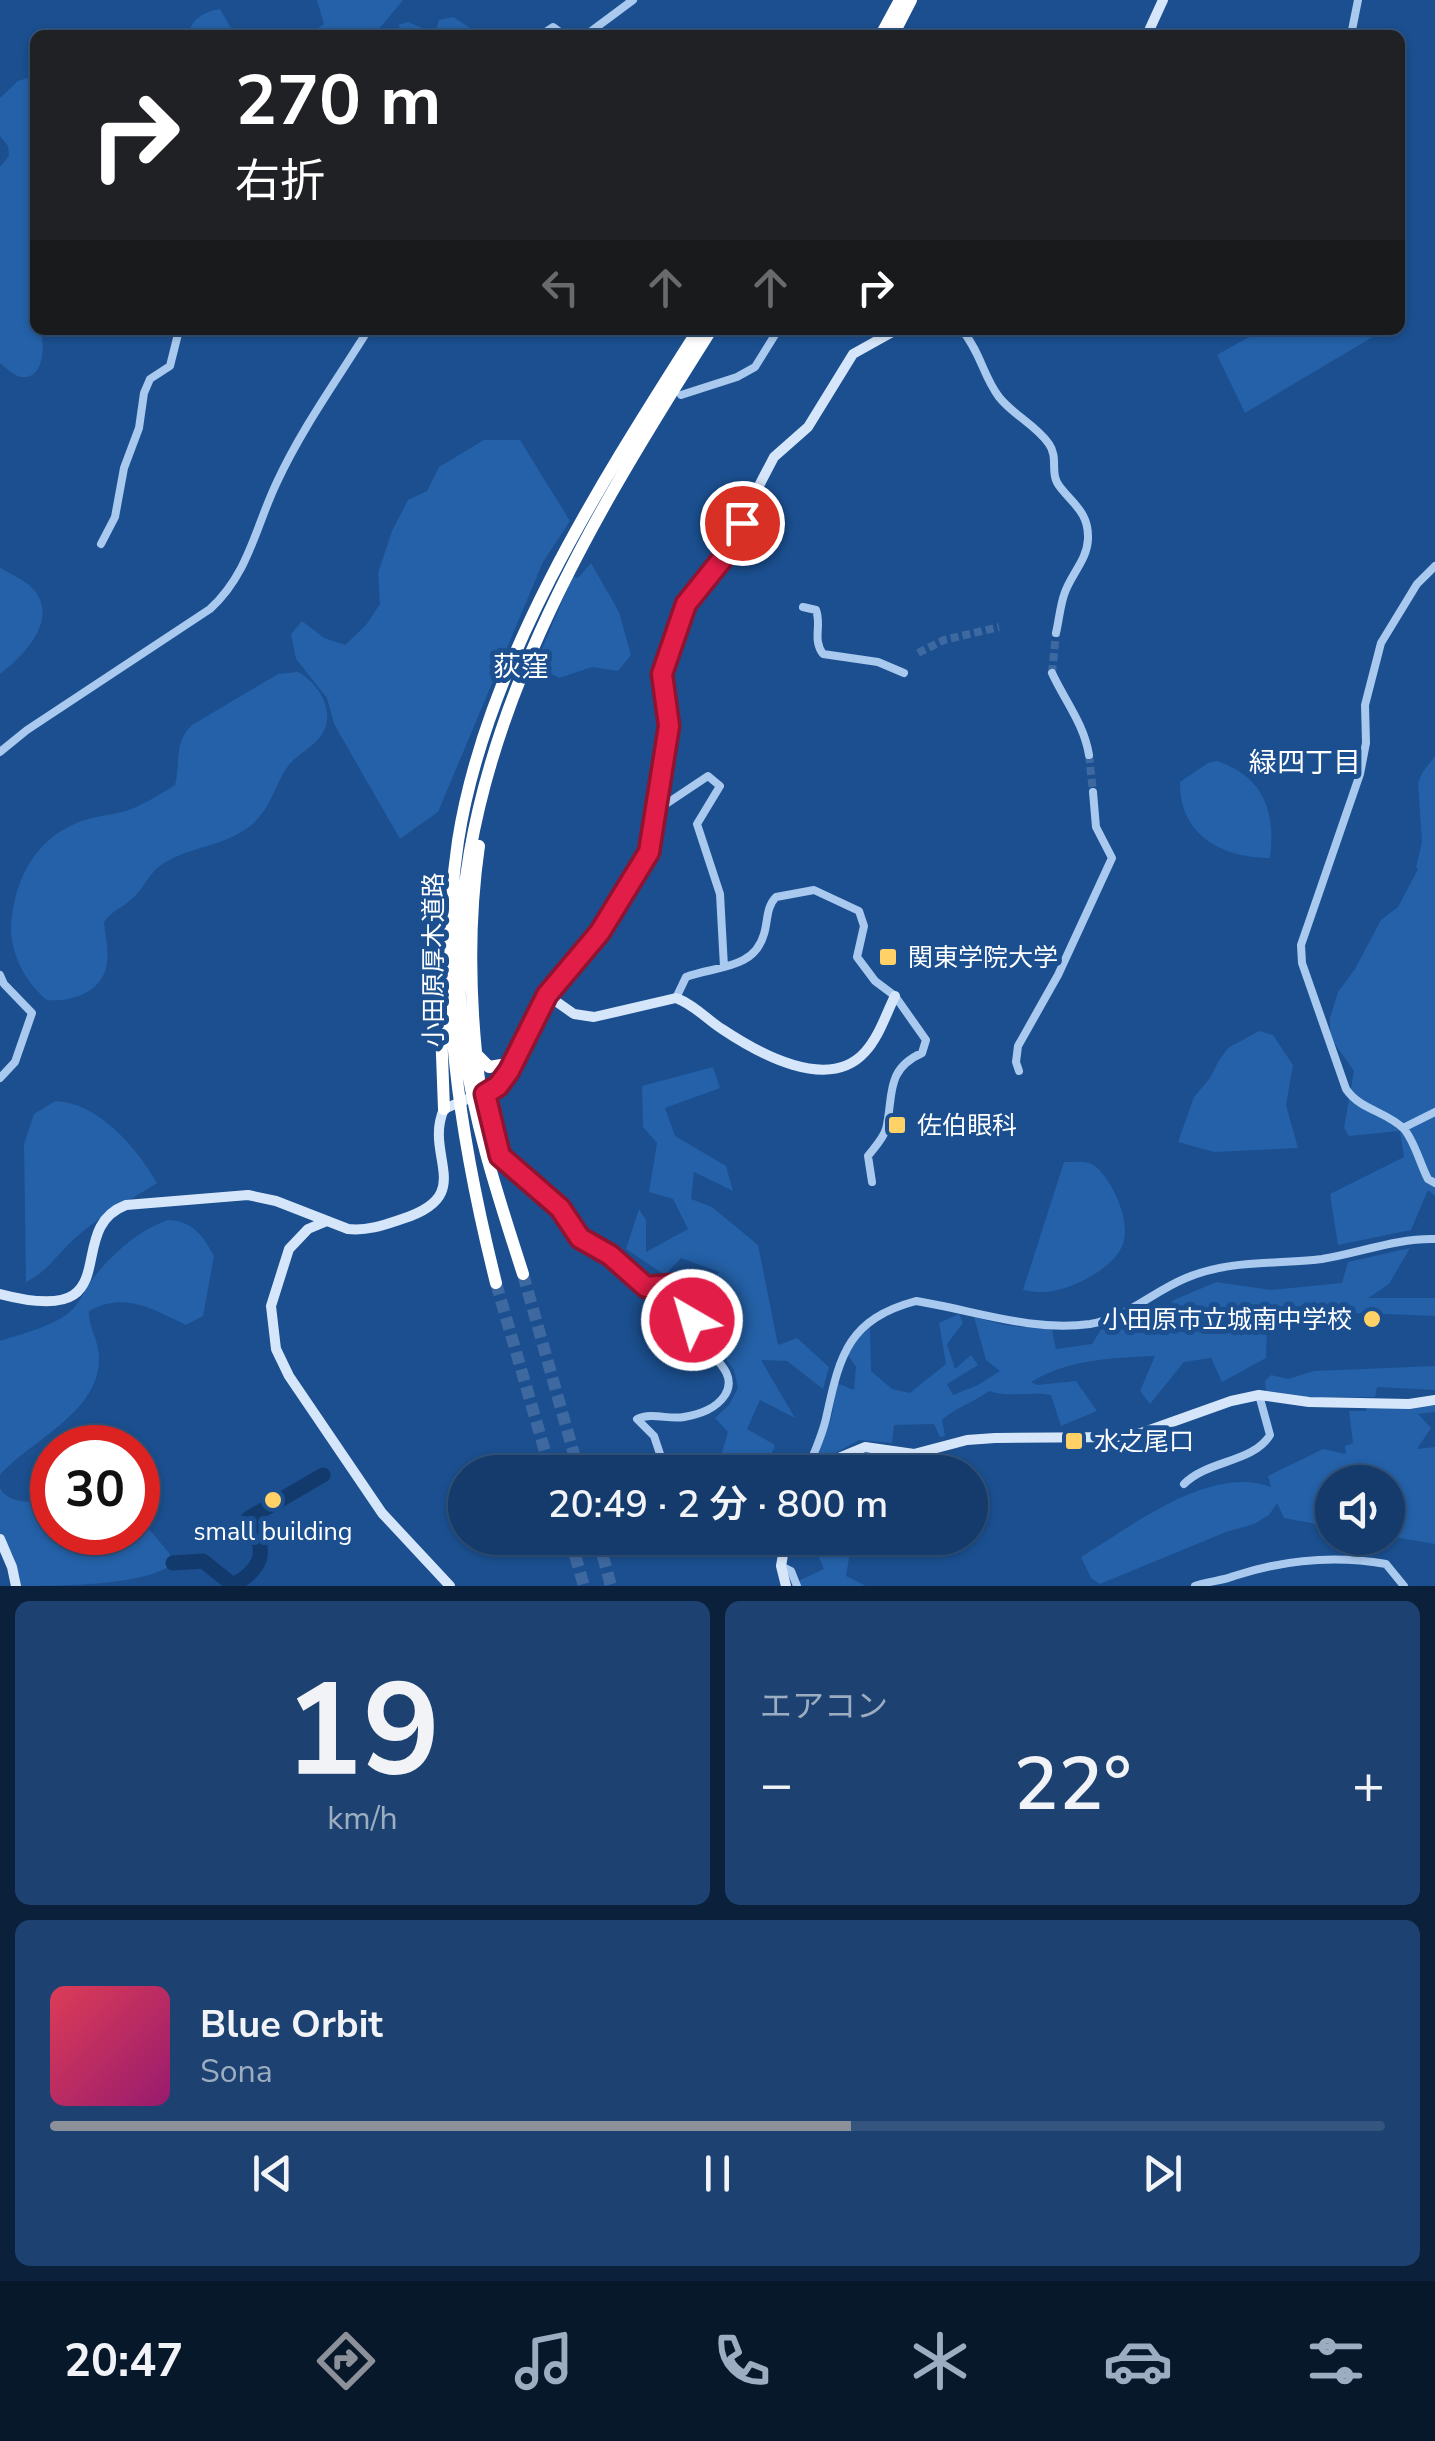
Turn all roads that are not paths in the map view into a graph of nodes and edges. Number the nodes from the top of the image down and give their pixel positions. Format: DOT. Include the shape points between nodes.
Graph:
graph roads {
  1 [pos="633,0"];
  2 [pos="900,0"];
  3 [pos="911,0"];
  4 [pos="1163,0"];
  5 [pos="1358,0"];
  6 [pos="593,30"];
  7 [pos="884,30"];
  8 [pos="895,30"];
  9 [pos="1150,30"];
  10 [pos="1352,30"];
  11 [pos="178,335"];
  12 [pos="365,335"];
  13 [pos="703,335"];
  14 [pos="704,335"];
  15 [pos="775,335"];
  16 [pos="887,335"];
  17 [pos="966,335"];
  18 [pos="681,395"];
  19 [pos="101,544"];
  20 [pos="1435,566"];
  21 [pos="803,607"];
  22 [pos="1056,633"];
  23 [pos="1052,672"];
  24 [pos="904,673"];
  25 [pos="498,735"];
  26 [pos="0,752"];
  27 [pos="1090,756"];
  28 [pos="1094,792"];
  29 [pos="657,806"];
  30 [pos="453,882"];
  31 [pos="724,967"];
  32 [pos="0,976"];
  33 [pos="455,993"];
  34 [pos="547,995"];
  35 [pos="896,996"];
  36 [pos="676,998"];
  37 [pos="475,1052"];
  38 [pos="514,1063"];
  39 [pos="1019,1071"];
  40 [pos="0,1078"];
  41 [pos="483,1095"];
  42 [pos="444,1109"];
  43 [pos="1435,1112"];
  44 [pos="469,1117"];
  45 [pos="1403,1128"];
  46 [pos="872,1182"];
  47 [pos="1435,1183"];
  48 [pos="327,1220"];
  49 [pos="1435,1239"];
  50 [pos="523,1274"];
  51 [pos="496,1283"];
  52 [pos="0,1294"];
  53 [pos="1259,1396"];
  54 [pos="1435,1400"];
  55 [pos="660,1455"];
  56 [pos="813,1455"];
  57 [pos="845,1455"];
  58 [pos="1184,1484"];
  59 [pos="0,1539"];
  60 [pos="783,1555"];
  61 [pos="781,1566"];
  62 [pos="1234,1582"];
  63 [pos="16,1586"];
  64 [pos="450,1586"];
  65 [pos="786,1586"];
  66 [pos="797,1586"];
  67 [pos="1195,1586"];
  68 [pos="1404,1586"];
  1 -- 6 [label="street"];
  2 -- 7 [label="highway"];
  3 -- 8 [label="highway"];
  4 -- 9 [label="street"];
  5 -- 10 [label="street"];
  11 -- 19 [label="street" via="170,366 150,379 144,393 115,517"];
  12 -- 26 [label="street" via="276,482 231,590"];
  13 -- 30 [label="highway, 小田原厚木道路" via="601,486 544,594 470,785"];
  14 -- 25 [label="highway, 小田原厚木道路" via="565,575"];
  15 -- 18 [label="street" via="755,368"];
  16 -- 29 [label="street" via="853,354 808,426 774,457 734,542 682,612 662,674 669,726"];
  17 -- 22 [label="street" via="1001,400 1049,443 1056,454 1054,478 1083,513 1085,556 1064,592"];
  20 -- 45 [label="street" via="1382,643 1365,705 1360,774 1300,953 1346,1089 1353,1100"];
  21 -- 24 [label="street" via="816,610 816,643 824,654"];
  23 -- 27 [label="street" via="1082,724"];
  25 -- 33 [label="highway, 小田原厚木道路" via="473,834"];
  25 -- 37 [label="highway" via="474,890"];
  28 -- 39 [label="street" via="1096,827 1112,858 1018,1046"];
  29 -- 31 [label="street" via="708,776 720,786 697,824 720,894"];
  29 -- 34 [label="street" via="646,858 600,932"];
  30 -- 33 [label="highway, 小田原厚木道路"];
  30 -- 42 [label="highway" via="439,974"];
  31 -- 35 [label="street" via="756,952 773,899 814,890 861,914 857,957"];
  31 -- 36 [label="street" via="686,977"];
  32 -- 40 [label="street" via="32,1013 15,1062"];
  33 -- 44 [label="highway, 小田原厚木道路"];
  34 -- 36 [label="street" via="574,1014 594,1017"];
  34 -- 38 [label="street"];
  35 -- 36 [label="street" via="862,1056 803,1071"];
  35 -- 46 [label="street" via="926,1040 889,1090 885,1133 868,1156"];
  37 -- 38 [label="highway" via="488,1067"];
  37 -- 41 [label="highway"];
  38 -- 41 [label="street"];
  41 -- 42 [label="street"];
  41 -- 55 [label="street" via="500,1156 560,1208 580,1238 646,1287 682,1290 698,1338 729,1380 714,1407 680,1418 637,1420 654,1436"];
  42 -- 48 [label="street" via="439,1126 445,1182 436,1203 366,1230"];
  43 -- 45 [label="street"];
  44 -- 50 [label="highway, 小田原厚木道路"];
  44 -- 51 [label="highway, 小田原厚木道路" via="475,1198"];
  45 -- 47 [label="street"];
  48 -- 52 [label="street" via="248,1196 126,1206 106,1218 76,1294 54,1304"];
  48 -- 64 [label="street" via="289,1248 271,1306 276,1349 382,1514"];
  49 -- 56 [label="street" via="1317,1259 1222,1266 1184,1278 1112,1320 1086,1324 1008,1321 916,1301 902,1304 848,1342"];
  53 -- 54 [label="street"];
  53 -- 57 [label="street" via="1130,1437 995,1438 914,1454 864,1447"];
  53 -- 58 [label="street" via="1270,1435 1263,1446 1194,1473"];
  59 -- 63 [label="street"];
  60 -- 61 [label="street"];
  61 -- 65 [label="street"];
  61 -- 66 [label="street" via="792,1571"];
  62 -- 67 [label="street"];
  62 -- 68 [label="street" via="1254,1568 1294,1561 1360,1560 1386,1564"];
}
